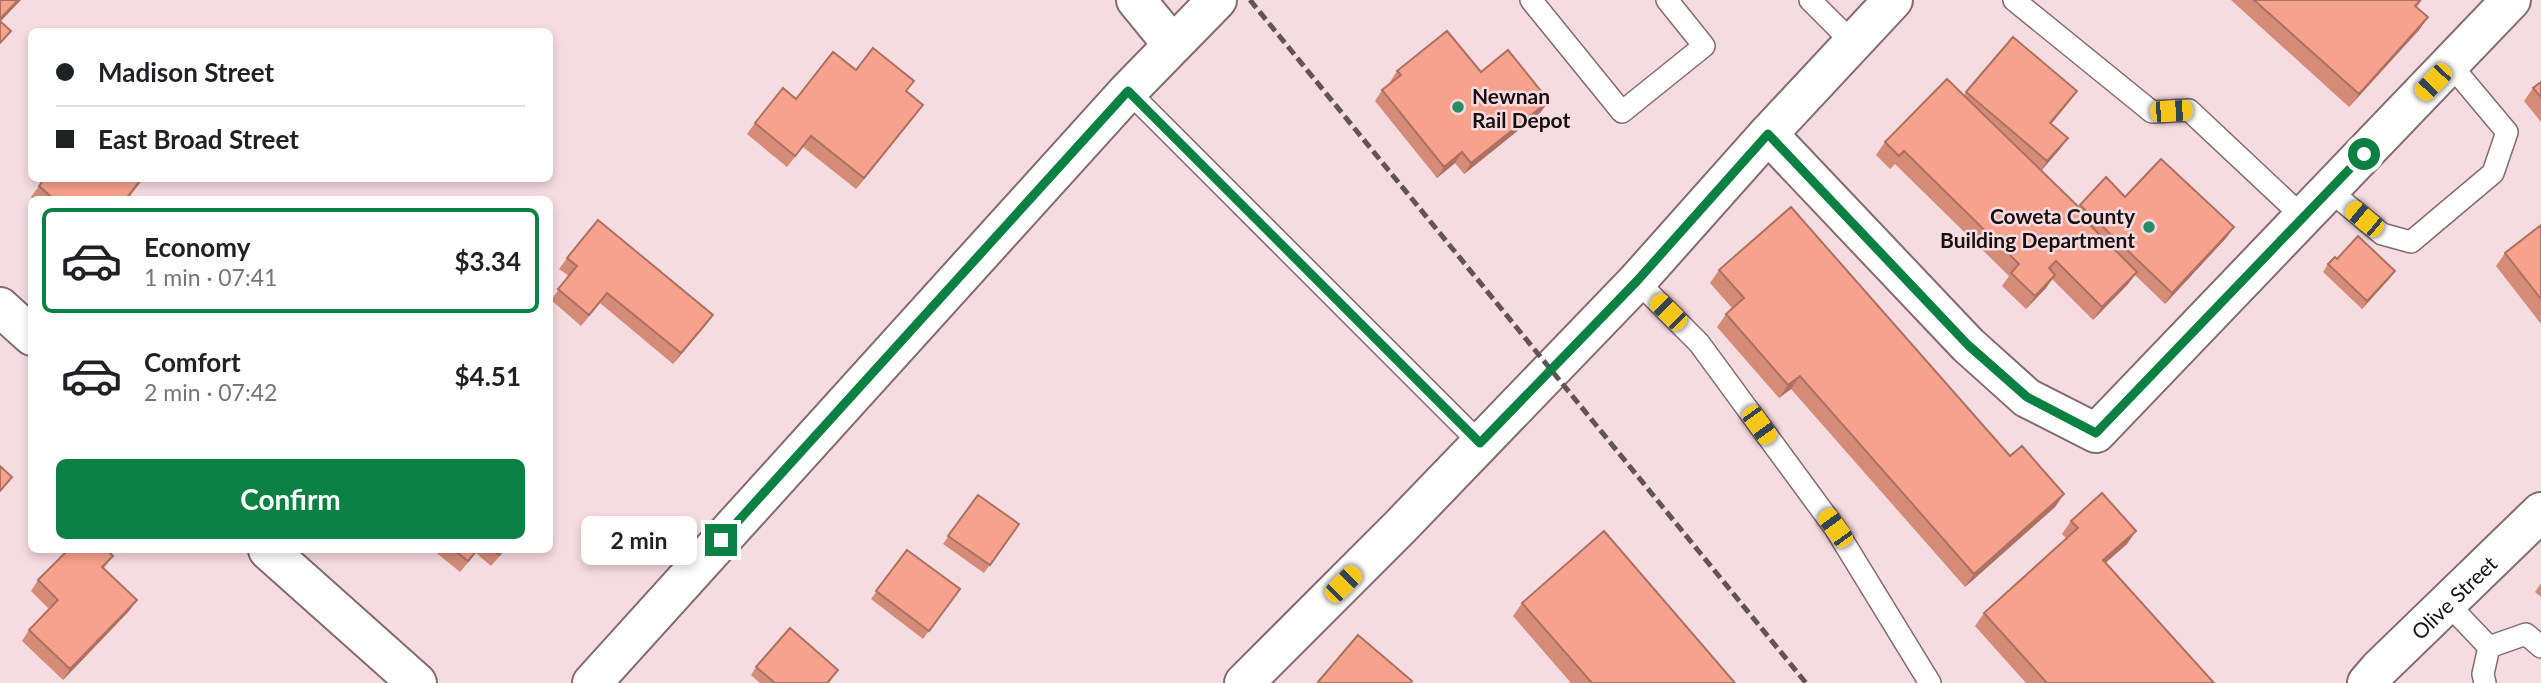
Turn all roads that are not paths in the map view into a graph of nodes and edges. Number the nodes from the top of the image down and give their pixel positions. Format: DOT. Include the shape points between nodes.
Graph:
graph roads {
  1 [pos="1136,0"];
  2 [pos="1217,0"];
  3 [pos="1531,0"];
  4 [pos="1667,0"];
  5 [pos="1810,0"];
  6 [pos="1893,0"];
  7 [pos="2014,0"];
  8 [pos="2511,0"];
  9 [pos="1853,43"];
  10 [pos="1172,44"];
  11 [pos="2450,64"];
  12 [pos="1128,91"];
  13 [pos="1768,134"];
  14 [pos="2329,190"];
  15 [pos="2303,217"];
  16 [pos="1637,281"];
  17 [pos="0,307"];
  18 [pos="28,332"];
  19 [pos="1480,443"];
  20 [pos="2541,512"];
  21 [pos="271,553"];
  22 [pos="2447,603"];
  23 [pos="2489,647"];
  24 [pos="2541,647"];
  25 [pos="1247,682"];
  26 [pos="417,683"];
  27 [pos="592,683"];
  28 [pos="1930,683"];
  29 [pos="2367,683"];
  30 [pos="2485,683"];
  1 -- 10 [label="street"];
  2 -- 10 [label="street"];
  3 -- 4 [label="lane" via="1622,112 1704,46"];
  5 -- 9 [label="lane"];
  6 -- 9 [label="street"];
  7 -- 15 [label="lane" via="2152,112 2189,110"];
  8 -- 11 [label="street"];
  9 -- 13 [label="street"];
  10 -- 12 [label="street"];
  11 -- 14 [label="street"];
  11 -- 14 [label="lane" via="2507,132 2493,173 2411,242 2382,234"];
  12 -- 19 [label="lane"];
  12 -- 27 [label="street"];
  13 -- 15 [label="street" via="1968,345 2027,397 2096,433"];
  13 -- 16 [label="street"];
  14 -- 15 [label="street"];
  16 -- 19 [label="street"];
  16 -- 28 [label="lane" via="1699,343 1835,528"];
  17 -- 18 [label="street"];
  19 -- 25 [label="street"];
  20 -- 22 [label="street, Olive Street"];
  21 -- 26 [label="street"];
  22 -- 23 [label="lane"];
  22 -- 29 [label="street, Olive Street"];
  23 -- 24 [label="lane" via="2526,634"];
  23 -- 30 [label="lane"];
}
